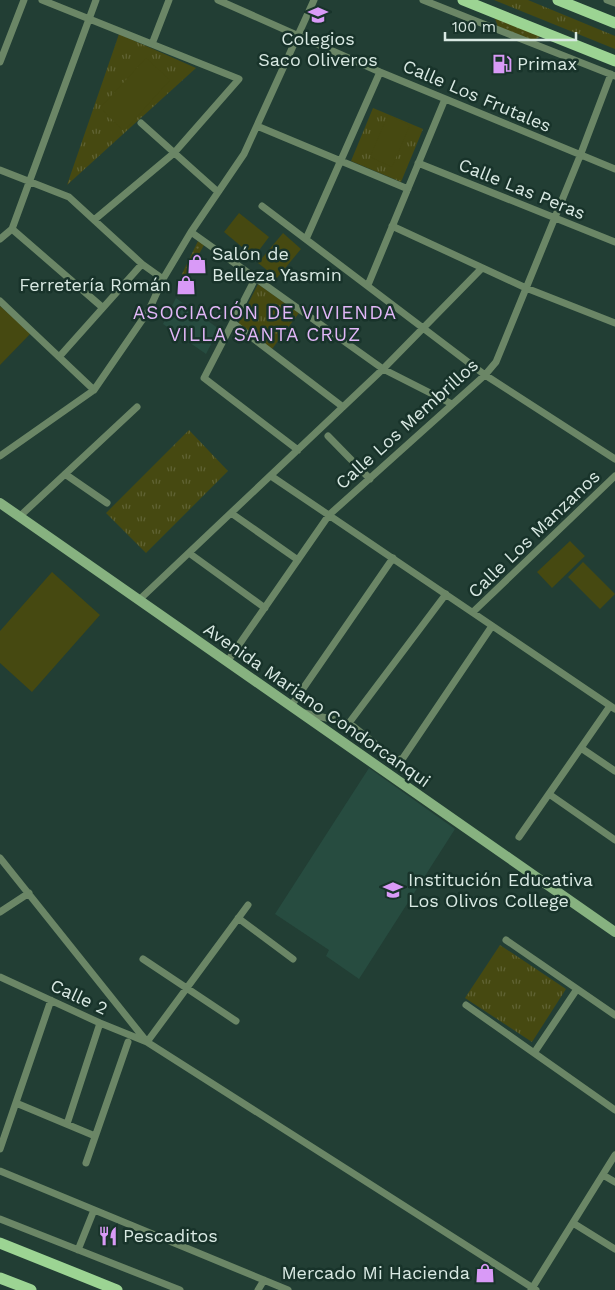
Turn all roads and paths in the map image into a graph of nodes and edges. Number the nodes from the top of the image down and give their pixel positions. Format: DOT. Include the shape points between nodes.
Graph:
graph roads {
  1 [pos="24,0"];
  2 [pos="42,0"];
  3 [pos="96,0"];
  4 [pos="169,0"];
  5 [pos="218,0"];
  6 [pos="314,0"];
  7 [pos="423,0"];
  8 [pos="463,0"];
  9 [pos="558,0"];
  10 [pos="607,0"];
  11 [pos="615,3"];
  12 [pos="89,19"];
  13 [pos="615,23"];
  14 [pos="297,36"];
  15 [pos="152,44"];
  16 [pos="615,61"];
  17 [pos="0,62"];
  18 [pos="380,72"];
  19 [pos="613,75"];
  20 [pos="445,99"];
  21 [pos="140,123"];
  22 [pos="257,126"];
  23 [pos="174,153"];
  24 [pos="580,156"];
  25 [pos="341,161"];
  26 [pos="418,163"];
  27 [pos="615,169"];
  28 [pos="0,170"];
  29 [pos="30,181"];
  30 [pos="408,189"];
  31 [pos="218,192"];
  32 [pos="262,206"];
  33 [pos="554,218"];
  34 [pos="94,220"];
  35 [pos="392,226"];
  36 [pos="12,229"];
  37 [pos="191,232"];
  38 [pos="0,240"];
  39 [pos="306,240"];
  40 [pos="615,242"];
  41 [pos="142,264"];
  42 [pos="482,268"];
  43 [pos="256,277"];
  44 [pos="163,279"];
  45 [pos="368,285"];
  46 [pos="526,288"];
  47 [pos="0,301"];
  48 [pos="102,307"];
  49 [pos="233,323"];
  50 [pos="615,323"];
  51 [pos="423,328"];
  52 [pos="59,357"];
  53 [pos="383,369"];
  54 [pos="485,375"];
  55 [pos="94,390"];
  56 [pos="452,404"];
  57 [pos="137,407"];
  58 [pos="343,407"];
  59 [pos="328,436"];
  60 [pos="298,450"];
  61 [pos="0,456"];
  62 [pos="615,459"];
  63 [pos="65,474"];
  64 [pos="272,476"];
  65 [pos="615,476"];
  66 [pos="370,479"];
  67 [pos="0,503"];
  68 [pos="107,503"];
  69 [pos="231,513"];
  70 [pos="329,515"];
  71 [pos="19,516"];
  72 [pos="189,553"];
  73 [pos="393,558"];
  74 [pos="298,560"];
  75 [pos="446,594"];
  76 [pos="139,600"];
  77 [pos="265,608"];
  78 [pos="473,612"];
  79 [pos="492,626"];
  80 [pos="227,662"];
  81 [pos="613,707"];
  82 [pos="295,709"];
  83 [pos="348,723"];
  84 [pos="581,748"];
  85 [pos="615,771"];
  86 [pos="549,794"];
  87 [pos="519,837"];
  88 [pos="615,840"];
  89 [pos="0,858"];
  90 [pos="29,893"];
  91 [pos="248,906"];
  92 [pos="0,912"];
  93 [pos="238,918"];
  94 [pos="615,932"];
  95 [pos="506,940"];
  96 [pos="143,959"];
  97 [pos="293,959"];
  98 [pos="0,977"];
  99 [pos="187,988"];
  100 [pos="577,989"];
  101 [pos="51,1000"];
  102 [pos="466,1005"];
  103 [pos="615,1015"];
  104 [pos="236,1021"];
  105 [pos="100,1023"];
  106 [pos="128,1042"];
  107 [pos="147,1042"];
  108 [pos="534,1053"];
  109 [pos="16,1103"];
  110 [pos="615,1110"];
  111 [pos="67,1124"];
  112 [pos="95,1136"];
  113 [pos="0,1149"];
  114 [pos="615,1155"];
  115 [pos="86,1163"];
  116 [pos="0,1170"];
  117 [pos="603,1175"];
  118 [pos="615,1182"];
  119 [pos="94,1210"];
  120 [pos="0,1218"];
  121 [pos="572,1223"];
  122 [pos="0,1243"];
  123 [pos="615,1249"];
  124 [pos="78,1250"];
  125 [pos="0,1278"];
  126 [pos="264,1280"];
  127 [pos="533,1289"];
  128 [pos="31,1290"];
  129 [pos="117,1290"];
  130 [pos="180,1290"];
  131 [pos="258,1290"];
  132 [pos="288,1290"];
  1 -- 17 [label="street"];
  2 -- 12 [label="street"];
  3 -- 12 [label="street"];
  4 -- 15 [label="street"];
  5 -- 14 [label="street, Calle Los Frutales"];
  6 -- 14 [label="street"];
  7 -- 19 [label="street"];
  8 -- 16 [label="main road"];
  9 -- 13 [label="main road"];
  10 -- 11 [label="street"];
  12 -- 15 [label="street"];
  12 -- 29 [label="street"];
  14 -- 18 [label="street, Calle Los Frutales"];
  14 -- 22 [label="street"];
  15 -- 23 [label="street" via="239,79"];
  18 -- 20 [label="street, Calle Los Frutales"];
  18 -- 25 [label="street"];
  19 -- 24 [label="street, Calle Los Membrillos"];
  20 -- 24 [label="street, Calle Los Frutales"];
  20 -- 26 [label="street"];
  21 -- 23 [label="street"];
  22 -- 25 [label="street"];
  22 -- 31 [label="street" via="244,154"];
  23 -- 31 [label="street"];
  23 -- 34 [label="street"];
  24 -- 27 [label="street, Calle Los Frutales"];
  24 -- 33 [label="street, Calle Los Membrillos"];
  25 -- 30 [label="street"];
  25 -- 39 [label="street"];
  26 -- 30 [label="street"];
  26 -- 33 [label="street, Calle Las Peras"];
  28 -- 29 [label="street"];
  29 -- 34 [label="street" via="69,198"];
  29 -- 36 [label="street"];
  30 -- 35 [label="street"];
  31 -- 37 [label="street"];
  32 -- 39 [label="street"];
  33 -- 40 [label="street, Calle Las Peras"];
  33 -- 46 [label="street, Calle Los Membrillos"];
  34 -- 41 [label="street"];
  35 -- 42 [label="street"];
  35 -- 45 [label="street"];
  36 -- 38 [label="street"];
  36 -- 48 [label="street"];
  37 -- 43 [label="street"];
  37 -- 44 [label="street"];
  39 -- 45 [label="street"];
  41 -- 44 [label="street"];
  41 -- 48 [label="street"];
  42 -- 46 [label="street"];
  42 -- 51 [label="street"];
  43 -- 49 [label="street"];
  43 -- 53 [label="street"];
  44 -- 55 [label="street" via="150,310"];
  45 -- 51 [label="street"];
  46 -- 50 [label="street"];
  46 -- 54 [label="street, Calle Los Membrillos" via="496,362"];
  47 -- 52 [label="street"];
  48 -- 52 [label="street"];
  49 -- 58 [label="street"];
  49 -- 60 [label="street" via="204,378"];
  51 -- 53 [label="street"];
  51 -- 54 [label="street"];
  52 -- 55 [label="street"];
  53 -- 56 [label="street"];
  53 -- 58 [label="street"];
  54 -- 56 [label="street, Calle Los Membrillos"];
  54 -- 62 [label="street"];
  55 -- 61 [label="street"];
  56 -- 66 [label="street, Calle Los Membrillos"];
  57 -- 63 [label="street"];
  58 -- 60 [label="street"];
  59 -- 66 [label="street"];
  60 -- 64 [label="street"];
  63 -- 68 [label="street"];
  63 -- 71 [label="street"];
  64 -- 69 [label="street"];
  64 -- 70 [label="street"];
  65 -- 78 [label="street, Calle Los Manzanos"];
  66 -- 70 [label="street, Calle Los Membrillos"];
  67 -- 71 [label="street, Avenida Mariano Condorcanqui"];
  69 -- 72 [label="street"];
  69 -- 74 [label="street"];
  70 -- 73 [label="street"];
  70 -- 74 [label="street, Calle Los Membrillos"];
  71 -- 76 [label="street, Avenida Mariano Condorcanqui"];
  72 -- 76 [label="street"];
  72 -- 77 [label="street"];
  73 -- 75 [label="street"];
  73 -- 82 [label="street"];
  74 -- 77 [label="street, Calle Los Membrillos"];
  75 -- 78 [label="street"];
  75 -- 83 [label="street"];
  76 -- 80 [label="street, Avenida Mariano Condorcanqui"];
  77 -- 80 [label="street, Calle Los Membrillos"];
  78 -- 79 [label="street"];
  79 -- 81 [label="street"];
  79 -- 83 [label="street" via="403,758 394,760"];
  80 -- 82 [label="street, Avenida Mariano Condorcanqui"];
  81 -- 84 [label="street"];
  82 -- 83 [label="street"];
  82 -- 94 [label="street, Avenida Mariano Condorcanqui"];
  84 -- 85 [label="street"];
  84 -- 86 [label="street"];
  86 -- 87 [label="street"];
  86 -- 88 [label="street"];
  89 -- 90 [label="street"];
  90 -- 92 [label="street"];
  90 -- 107 [label="street"];
  91 -- 93 [label="street"];
  93 -- 97 [label="street"];
  93 -- 99 [label="street"];
  95 -- 100 [label="street"];
  96 -- 99 [label="street"];
  98 -- 101 [label="street, Calle 2"];
  99 -- 104 [label="street"];
  99 -- 107 [label="street"];
  100 -- 103 [label="street"];
  100 -- 108 [label="street"];
  101 -- 105 [label="street, Calle 2"];
  101 -- 109 [label="street"];
  102 -- 108 [label="street"];
  105 -- 107 [label="street, Calle 2"];
  105 -- 111 [label="street"];
  106 -- 112 [label="street"];
  107 -- 127 [label="street"];
  108 -- 110 [label="street"];
  109 -- 111 [label="street"];
  109 -- 113 [label="street"];
  111 -- 112 [label="street"];
  112 -- 115 [label="street"];
  114 -- 117 [label="street"];
  116 -- 119 [label="street"];
  117 -- 118 [label="street"];
  117 -- 121 [label="street"];
  119 -- 124 [label="street"];
  119 -- 126 [label="street"];
  120 -- 124 [label="street"];
  121 -- 123 [label="street"];
  121 -- 127 [label="street"];
  122 -- 129 [label="main road"];
  124 -- 130 [label="street"];
  125 -- 128 [label="main road"];
  126 -- 131 [label="street"];
  126 -- 132 [label="street"];
}
